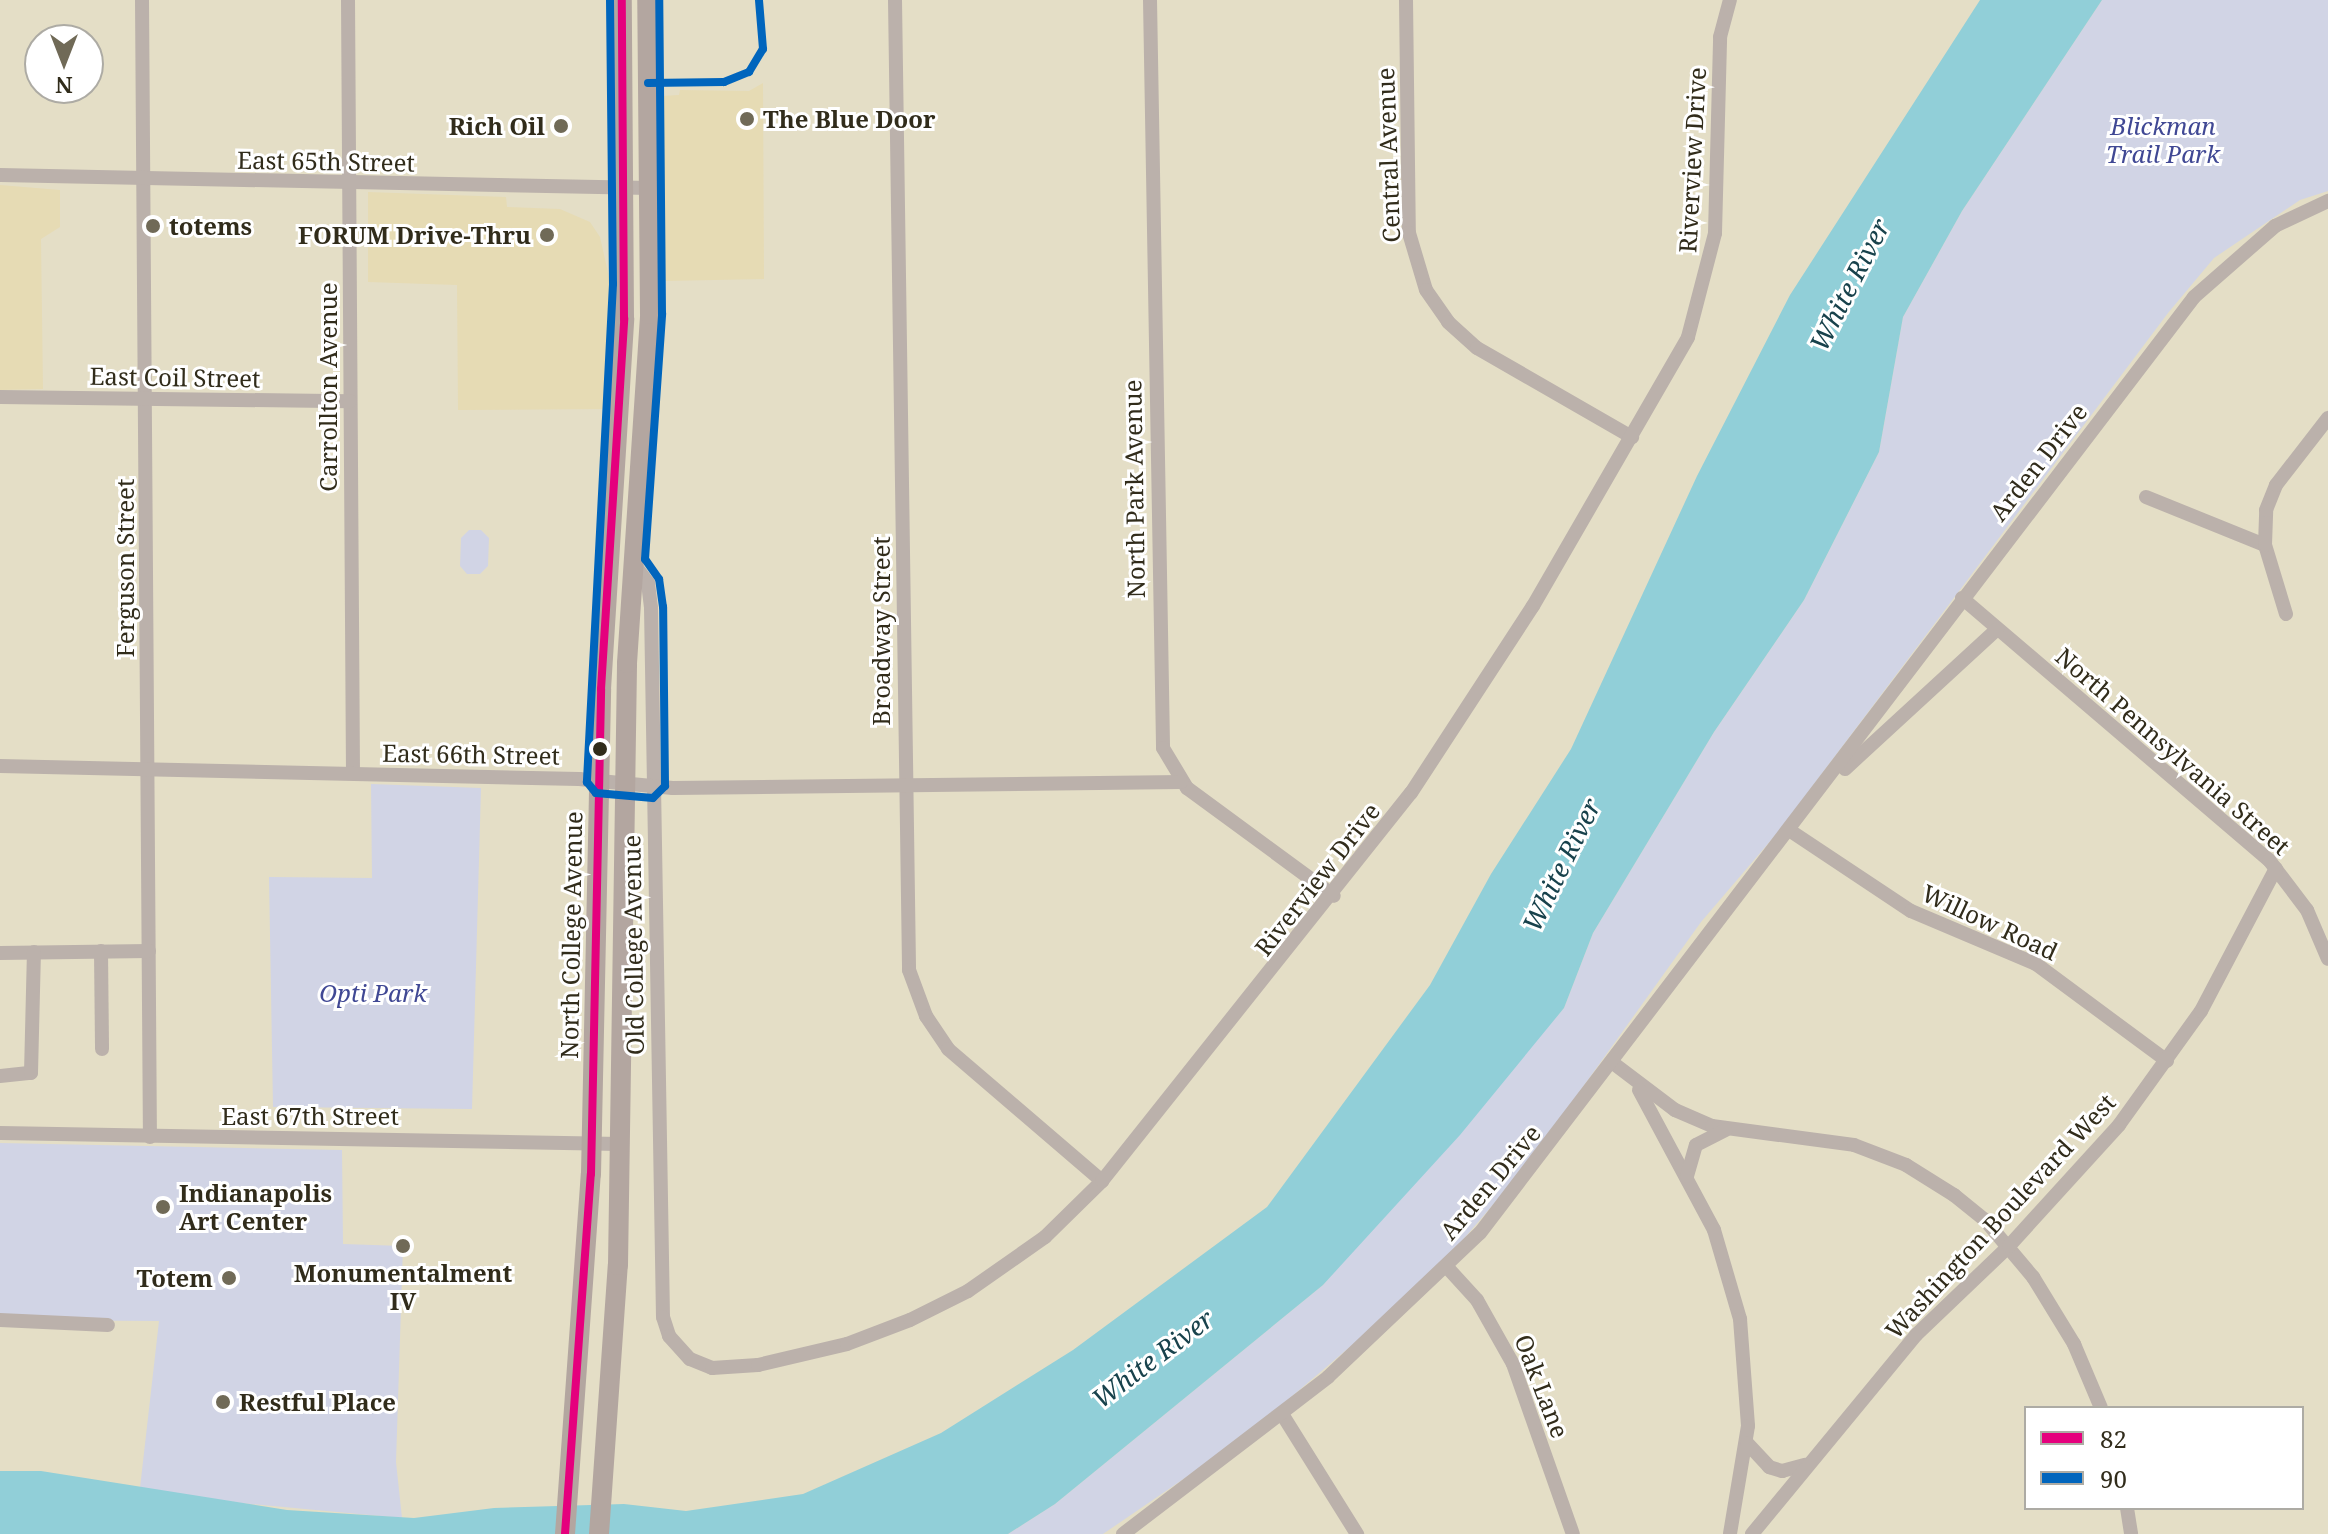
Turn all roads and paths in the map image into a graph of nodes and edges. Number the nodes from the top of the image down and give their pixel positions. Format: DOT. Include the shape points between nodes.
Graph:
graph roads {
  1 [pos="142,0"];
  2 [pos="348,0"];
  3 [pos="622,0"];
  4 [pos="647,0"];
  5 [pos="895,0"];
  6 [pos="1150,0"];
  7 [pos="1406,0"];
  8 [pos="1721,0"];
  9 [pos="1730,0"];
  10 [pos="1719,47"];
  11 [pos="0,175"];
  12 [pos="143,178"];
  13 [pos="349,183"];
  14 [pos="624,188"];
  15 [pos="650,188"];
  16 [pos="2328,201"];
  17 [pos="0,397"];
  18 [pos="146,399"];
  19 [pos="350,401"];
  20 [pos="2328,418"];
  21 [pos="1632,437"];
  22 [pos="2146,497"];
  23 [pos="2265,545"];
  24 [pos="633,563"];
  25 [pos="1962,598"];
  26 [pos="2286,614"];
  27 [pos="1997,629"];
  28 [pos="0,766"];
  29 [pos="148,771"];
  30 [pos="353,773"];
  31 [pos="599,781"];
  32 [pos="1181,782"];
  33 [pos="625,783"];
  34 [pos="653,786"];
  35 [pos="904,786"];
  36 [pos="1821,791"];
  37 [pos="1789,830"];
  38 [pos="2276,868"];
  39 [pos="1334,896"];
  40 [pos="101,951"];
  41 [pos="149,951"];
  42 [pos="34,952"];
  43 [pos="0,953"];
  44 [pos="2328,959"];
  45 [pos="102,1049"];
  46 [pos="2167,1061"];
  47 [pos="1613,1063"];
  48 [pos="0,1076"];
  49 [pos="1637,1086"];
  50 [pos="1725,1130"];
  51 [pos="0,1133"];
  52 [pos="150,1137"];
  53 [pos="592,1143"];
  54 [pos="620,1144"];
  55 [pos="1687,1176"];
  56 [pos="1102,1181"];
  57 [pos="659,1204"];
  58 [pos="2009,1246"];
  59 [pos="1446,1266"];
  60 [pos="0,1320"];
  61 [pos="108,1325"];
  62 [pos="2100,1406"];
  63 [pos="1282,1414"];
  64 [pos="1747,1442"];
  65 [pos="1805,1464"];
  66 [pos="2127,1510"];
  67 [pos="565,1534"];
  68 [pos="599,1534"];
  69 [pos="1123,1534"];
  70 [pos="1357,1534"];
  71 [pos="1573,1534"];
  72 [pos="1730,1534"];
  73 [pos="1752,1534"];
  74 [pos="2131,1534"];
  1 -- 12 [label="street, Ferguson Street"];
  2 -- 13 [label="street, Carrollton Avenue"];
  3 -- 14 [label="main road, North College Avenue"];
  4 -- 15 [label="main road"];
  5 -- 35 [label="street, Broadway Street"];
  6 -- 32 [label="street, North Park Avenue" via="1160,727 1167,758"];
  7 -- 21 [label="street, Central Avenue" via="1409,233 1426,290 1448,322 1477,348"];
  8 -- 10 [label="street"];
  9 -- 10 [label="street, Riverview Drive"];
  10 -- 21 [label="street, Riverview Drive" via="1717,214 1709,270 1682,349"];
  11 -- 12 [label="street, East 65th Street"];
  12 -- 13 [label="street, East 65th Street"];
  12 -- 18 [label="street, Ferguson Street"];
  13 -- 14 [label="street, East 65th Street"];
  13 -- 19 [label="street, Carrollton Avenue"];
  14 -- 15 [label="street, East 65th Street"];
  14 -- 31 [label="main road, North College Avenue" via="624,319"];
  15 -- 24 [label="main road" via="650,314"];
  16 -- 25 [label="street, Arden Drive" via="2275,226 2194,297"];
  17 -- 18 [label="street, East Coil Street"];
  18 -- 19 [label="street, East Coil Street"];
  18 -- 29 [label="street, Ferguson Street"];
  19 -- 30 [label="street, Carrollton Avenue"];
  20 -- 23 [label="street" via="2273,491 2265,517"];
  21 -- 39 [label="street, Riverview Drive" via="1505,651 1427,770"];
  22 -- 23 [label="street"];
  23 -- 26 [label="street"];
  24 -- 33 [label="main road"];
  24 -- 34 [label="street, Old College Avenue" via="648,583"];
  25 -- 27 [label="street, North Pennsylvania Street"];
  25 -- 36 [label="street, Arden Drive"];
  27 -- 36 [label="street, Arden Drive"];
  27 -- 38 [label="street, North Pennsylvania Street"];
  28 -- 29 [label="street, East 66th Street"];
  29 -- 30 [label="street, East 66th Street"];
  29 -- 41 [label="street, Ferguson Street"];
  30 -- 31 [label="street, East 66th Street"];
  31 -- 33 [label="street, East 66th Street"];
  31 -- 53 [label="main road, North College Avenue"];
  32 -- 35 [label="street, East 66th Street"];
  32 -- 39 [label="street, North Park Avenue"];
  33 -- 34 [label="street, East 66th Street"];
  33 -- 54 [label="main road"];
  34 -- 35 [label="street, East 66th Street"];
  34 -- 57 [label="street, Old College Avenue"];
  35 -- 56 [label="street, Broadway Street" via="907,950 926,1016 957,1058"];
  36 -- 37 [label="street, Arden Drive"];
  37 -- 46 [label="street, Willow Road" via="1911,911 2036,964"];
  37 -- 47 [label="street, Arden Drive" via="1681,966"];
  38 -- 44 [label="street, North Pennsylvania Street" via="2307,910"];
  38 -- 46 [label="street, Washington Boulevard West" via="2231,959"];
  39 -- 56 [label="street, Riverview Drive"];
  40 -- 41 [label="street"];
  40 -- 42 [label="street"];
  40 -- 45 [label="street"];
  41 -- 52 [label="street, Ferguson Street"];
  42 -- 43 [label="street"];
  42 -- 48 [label="street" via="31,1073"];
  46 -- 58 [label="street, Washington Boulevard West" via="2119,1125"];
  47 -- 49 [label="street"];
  47 -- 59 [label="street, Arden Drive" via="1498,1213"];
  49 -- 50 [label="street" via="1675,1110"];
  49 -- 55 [label="street"];
  50 -- 55 [label="street" via="1696,1145"];
  50 -- 58 [label="street" via="1817,1139 1872,1151 1937,1183"];
  51 -- 52 [label="street, East 67th Street"];
  52 -- 53 [label="street, East 67th Street"];
  53 -- 54 [label="street, East 67th Street"];
  53 -- 67 [label="main road, North College Avenue"];
  54 -- 68 [label="main road"];
  55 -- 64 [label="street" via="1714,1230 1735,1293 1747,1367"];
  56 -- 57 [label="street, Riverview Drive" via="1034,1245 945,1304 847,1344 730,1368 690,1359 669,1336 662,1306"];
  58 -- 62 [label="street" via="2055,1310"];
  58 -- 65 [label="street, Washington Boulevard West" via="1916,1335"];
  59 -- 63 [label="street, Arden Drive"];
  59 -- 71 [label="street, Oak Lane" via="1477,1300 1513,1364"];
  60 -- 61 [label="street"];
  63 -- 69 [label="street, Arden Drive"];
  63 -- 70 [label="street"];
  64 -- 65 [label="street" via="1769,1467 1782,1471"];
  64 -- 72 [label="street"];
  65 -- 73 [label="street, Washington Boulevard West"];
  66 -- 74 [label="street"];
}
